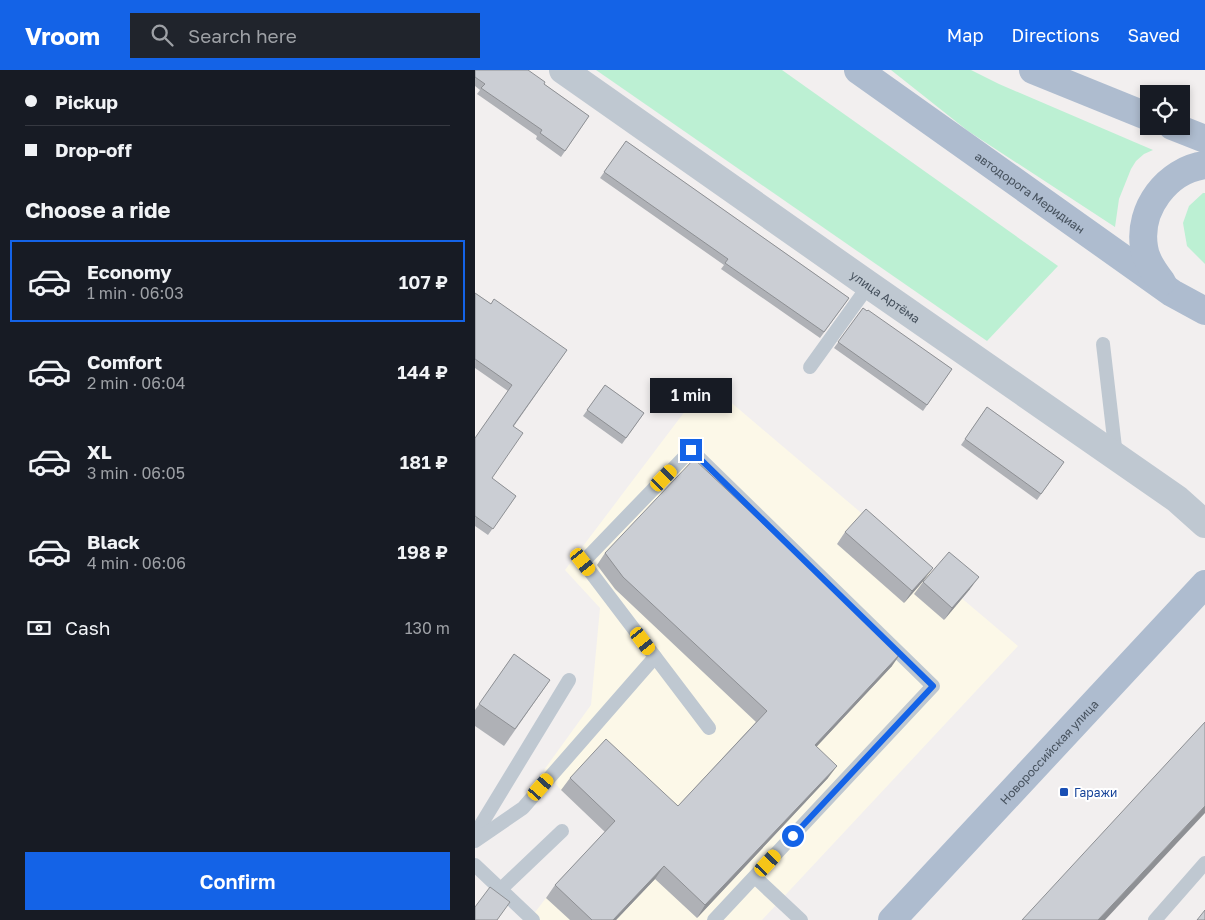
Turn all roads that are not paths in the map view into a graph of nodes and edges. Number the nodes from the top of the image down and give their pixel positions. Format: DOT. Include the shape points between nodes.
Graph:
graph roads {
  1 [pos="563,70"];
  2 [pos="858,70"];
  3 [pos="1033,70"];
  4 [pos="1140,113"];
  5 [pos="1190,133"];
  6 [pos="1205,139"];
  7 [pos="1205,165"];
  8 [pos="869,285"];
  9 [pos="1172,293"];
  10 [pos="1205,311"];
  11 [pos="1103,344"];
  12 [pos="810,367"];
  13 [pos="1116,456"];
  14 [pos="1205,524"];
  15 [pos="1205,584"];
  16 [pos="655,657"];
  17 [pos="569,680"];
  18 [pos="709,728"];
  19 [pos="562,831"];
  20 [pos="476,832"];
  21 [pos="1205,863"];
  22 [pos="475,865"];
  23 [pos="755,877"];
  24 [pos="501,889"];
  25 [pos="533,920"];
  26 [pos="714,920"];
  27 [pos="801,920"];
  28 [pos="893,920"];
  29 [pos="1155,920"];
  1 -- 8 [label="street, улица Артёма"];
  2 -- 9 [label="main road, автодорога Меридиан"];
  3 -- 4 [label="main road"];
  5 -- 6 [label="main road"];
  7 -- 9 [label="main road" via="1173,177 1153,200 1146,216 1144,250 1158,277"];
  8 -- 12 [label="lane"];
  8 -- 13 [label="street, улица Артёма"];
  9 -- 10 [label="main road, автодорога Меридиан"];
  11 -- 13 [label="lane"];
  13 -- 14 [label="street, улица Артёма" via="1177,499"];
  15 -- 28 [label="main road, Новороссийская улица"];
  16 -- 18 [label="lane"];
  16 -- 20 [label="lane" via="523,808"];
  16 -- 23 [label="lane" via="583,562 691,450 933,686"];
  17 -- 20 [label="lane"];
  19 -- 24 [label="lane"];
  21 -- 29 [label="lane"];
  22 -- 24 [label="lane"];
  23 -- 26 [label="lane"];
  23 -- 27 [label="lane"];
  24 -- 25 [label="lane"];
}
